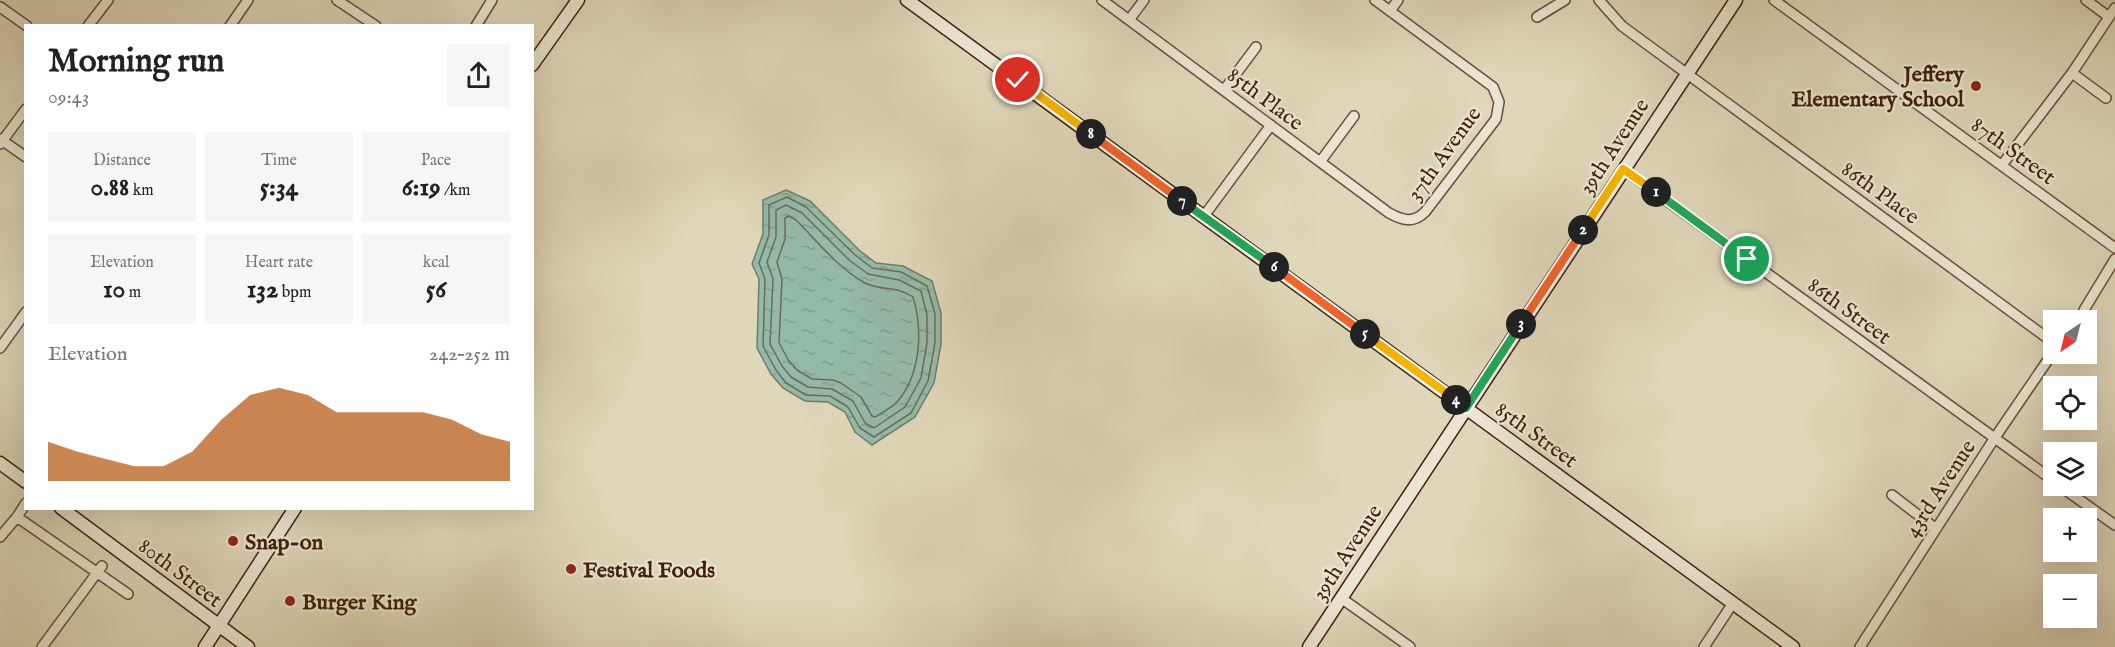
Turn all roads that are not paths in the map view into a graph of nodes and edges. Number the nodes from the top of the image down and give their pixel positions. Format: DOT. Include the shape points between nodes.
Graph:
graph roads {
  1 [pos="108,0"];
  2 [pos="248,0"];
  3 [pos="337,0"];
  4 [pos="492,0"];
  5 [pos="578,0"];
  6 [pos="907,0"];
  7 [pos="1102,0"];
  8 [pos="1144,0"];
  9 [pos="1375,0"];
  10 [pos="1398,0"];
  11 [pos="1565,0"];
  12 [pos="1599,0"];
  13 [pos="1736,0"];
  14 [pos="1774,0"];
  15 [pos="2086,0"];
  16 [pos="0,7"];
  17 [pos="1390,11"];
  18 [pos="2112,13"];
  19 [pos="1537,17"];
  20 [pos="1129,20"];
  21 [pos="24,24"];
  22 [pos="90,24"];
  23 [pos="231,24"];
  24 [pos="373,24"];
  25 [pos="477,24"];
  26 [pos="1256,47"];
  27 [pos="534,62"];
  28 [pos="2072,73"];
  29 [pos="1686,74"];
  30 [pos="1224,90"];
  31 [pos="2106,98"];
  32 [pos="24,112"];
  33 [pos="1354,116"];
  34 [pos="1270,125"];
  35 [pos="1,141"];
  36 [pos="24,156"];
  37 [pos="1320,162"];
  38 [pos="2002,165"];
  39 [pos="1623,169"];
  40 [pos="1204,216"];
  41 [pos="1411,220"];
  42 [pos="2115,248"];
  43 [pos="2115,259"];
  44 [pos="2084,310"];
  45 [pos="24,315"];
  46 [pos="2043,335"];
  47 [pos="0,348"];
  48 [pos="2045,364"];
  49 [pos="1466,408"];
  50 [pos="1994,439"];
  51 [pos="0,463"];
  52 [pos="2043,473"];
  53 [pos="24,481"];
  54 [pos="1892,495"];
  55 [pos="2074,496"];
  56 [pos="24,506"];
  57 [pos="64,510"];
  58 [pos="294,510"];
  59 [pos="17,517"];
  60 [pos="2115,525"];
  61 [pos="1935,528"];
  62 [pos="0,537"];
  63 [pos="100,569"];
  64 [pos="128,594"];
  65 [pos="1341,598"];
  66 [pos="1733,603"];
  67 [pos="219,627"];
  68 [pos="42,647"];
  69 [pos="205,647"];
  70 [pos="248,647"];
  71 [pos="1309,647"];
  72 [pos="1410,647"];
  73 [pos="1704,647"];
  74 [pos="1793,647"];
  75 [pos="1860,647"];
  1 -- 22 [label="street"];
  2 -- 23 [label="street"];
  3 -- 24 [label="street"];
  4 -- 25 [label="street"];
  5 -- 27 [label="street"];
  6 -- 40 [label="street, 85th Street"];
  7 -- 20 [label="street, 85th Place"];
  8 -- 20 [label="street"];
  9 -- 17 [label="street"];
  10 -- 17 [label="street"];
  11 -- 19 [label="street"];
  12 -- 29 [label="street, 86th Place" via="1622,26"];
  13 -- 29 [label="street, 39th Avenue"];
  14 -- 38 [label="street, 87th Street"];
  15 -- 18 [label="street"];
  16 -- 21 [label="street"];
  17 -- 41 [label="street, 37th Avenue" via="1492,87 1499,102 1496,118 1482,137 1425,212"];
  18 -- 28 [label="street"];
  20 -- 30 [label="street, 85th Place"];
  26 -- 30 [label="street"];
  28 -- 31 [label="street"];
  28 -- 38 [label="street"];
  29 -- 39 [label="street, 39th Avenue"];
  29 -- 46 [label="street, 86th Place"];
  30 -- 34 [label="street, 85th Place"];
  32 -- 35 [label="street"];
  33 -- 37 [label="street"];
  34 -- 37 [label="street, 85th Place"];
  34 -- 40 [label="street"];
  35 -- 36 [label="street"];
  37 -- 41 [label="street, 85th Place" via="1389,213"];
  38 -- 42 [label="street, 87th Street"];
  39 -- 49 [label="street, 39th Avenue"];
  39 -- 50 [label="street, 86th Street"];
  40 -- 49 [label="street, 85th Street"];
  43 -- 44 [label="street"];
  45 -- 47 [label="street"];
  48 -- 50 [label="street, 43rd Avenue"];
  49 -- 65 [label="street, 39th Avenue"];
  49 -- 66 [label="street, 85th Street"];
  50 -- 52 [label="street, 86th Street"];
  50 -- 61 [label="street, 43rd Avenue"];
  51 -- 53 [label="street"];
  54 -- 61 [label="street"];
  55 -- 60 [label="street"];
  56 -- 59 [label="street"];
  57 -- 67 [label="street, 80th Street"];
  58 -- 67 [label="street"];
  59 -- 62 [label="street"];
  59 -- 63 [label="street"];
  61 -- 75 [label="street, 43rd Avenue"];
  63 -- 64 [label="street"];
  63 -- 68 [label="street"];
  65 -- 71 [label="street, 39th Avenue"];
  65 -- 72 [label="street"];
  66 -- 73 [label="street"];
  66 -- 74 [label="street, 85th Street"];
  67 -- 69 [label="street"];
  67 -- 70 [label="street, 80th Street"];
}
